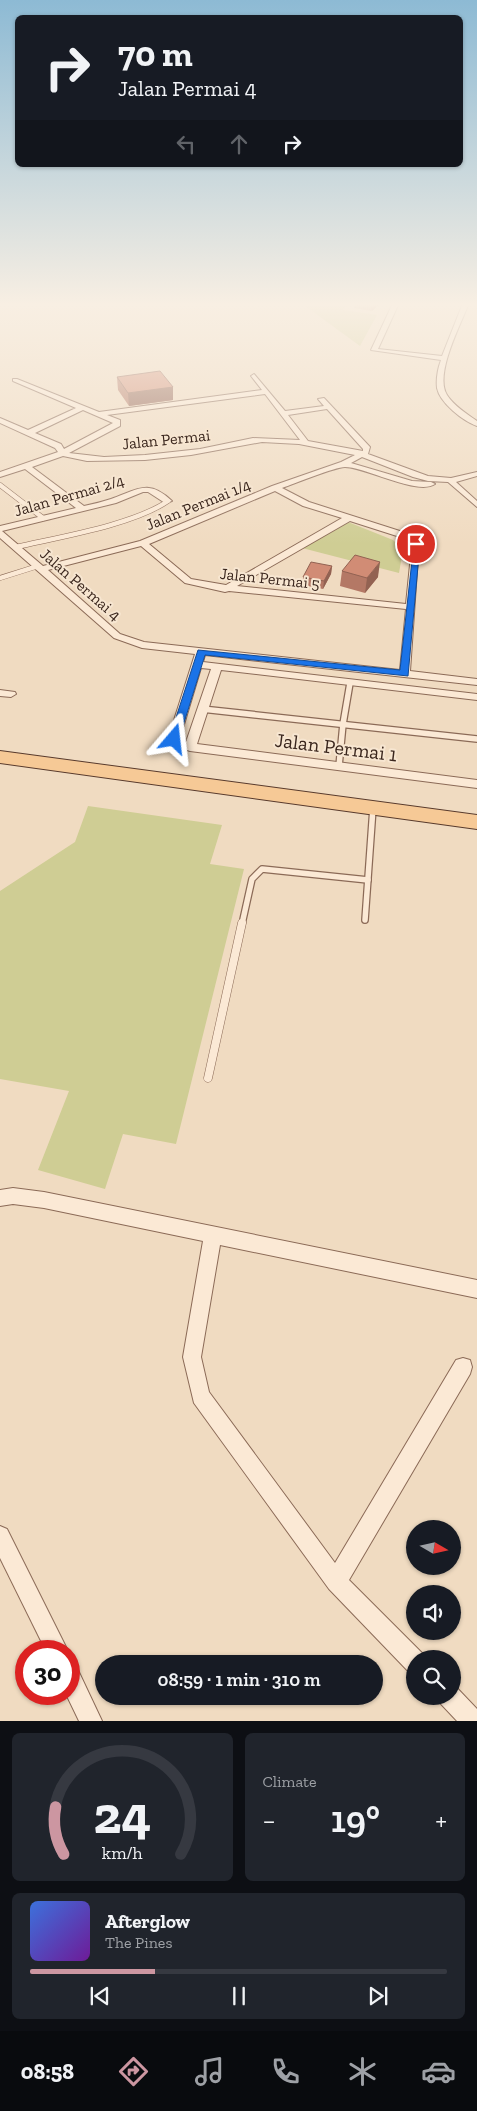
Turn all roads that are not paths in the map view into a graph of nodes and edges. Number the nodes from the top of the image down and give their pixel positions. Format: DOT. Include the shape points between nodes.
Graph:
graph roads {
  1 [pos="23,383"];
  2 [pos="259,383"];
  3 [pos="440,383"];
  4 [pos="266,392"];
  5 [pos="176,395"];
  6 [pos="322,399"];
  7 [pos="181,402"];
  8 [pos="84,407"];
  9 [pos="329,407"];
  10 [pos="284,413"];
  11 [pos="101,414"];
  12 [pos="473,417"];
  13 [pos="0,420"];
  14 [pos="477,424"];
  15 [pos="30,432"];
  16 [pos="306,443"];
  17 [pos="63,453"];
  18 [pos="361,454"];
  19 [pos="344,464"];
  20 [pos="27,467"];
  21 [pos="477,474"];
  22 [pos="0,475"];
  23 [pos="453,483"];
  24 [pos="0,485"];
  25 [pos="146,488"];
  26 [pos="275,488"];
  27 [pos="168,501"];
  28 [pos="477,505"];
  29 [pos="82,509"];
  30 [pos="43,518"];
  31 [pos="349,518"];
  32 [pos="0,531"];
  33 [pos="143,543"];
  34 [pos="16,547"];
  35 [pos="40,568"];
  36 [pos="0,578"];
  37 [pos="225,589"];
  38 [pos="409,607"];
  39 [pos="201,652"];
  40 [pos="198,664"];
  41 [pos="216,666"];
  42 [pos="405,674"];
  43 [pos="477,682"];
  44 [pos="350,683"];
  45 [pos="477,697"];
  46 [pos="202,709"];
  47 [pos="343,724"];
  48 [pos="477,739"];
  49 [pos="190,746"];
  50 [pos="0,757"];
  51 [pos="339,766"];
  52 [pos="477,784"];
  53 [pos="373,808"];
  54 [pos="477,822"];
  55 [pos="368,880"];
  56 [pos="365,920"];
  57 [pos="208,1078"];
  58 [pos="0,1198"];
  59 [pos="213,1235"];
  60 [pos="477,1289"];
  61 [pos="463,1367"];
  62 [pos="0,1536"];
  63 [pos="336,1582"];
  64 [pos="52,1640"];
  65 [pos="406,1653"];
  66 [pos="80,1698"];
  67 [pos="458,1705"];
  68 [pos="91,1721"];
  69 [pos="473,1721"];
  1 -- 8 [label="street"];
  2 -- 4 [label="street"];
  3 -- 12 [label="street" via="444,395"];
  4 -- 7 [label="street"];
  4 -- 10 [label="street"];
  5 -- 7 [label="street"];
  6 -- 9 [label="street"];
  7 -- 11 [label="street"];
  8 -- 11 [label="street"];
  8 -- 15 [label="street"];
  9 -- 10 [label="street"];
  9 -- 18 [label="street" via="366,450"];
  10 -- 16 [label="street"];
  11 -- 17 [label="street" via="116,424"];
  12 -- 14 [label="street"];
  13 -- 15 [label="street"];
  15 -- 17 [label="street" via="58,446"];
  16 -- 17 [label="street, Jalan Permai" via="262,440 192,453 95,459"];
  16 -- 18 [label="street, Jalan Permai"];
  17 -- 20 [label="street"];
  18 -- 19 [label="street, Jalan Permai 1/4"];
  18 -- 23 [label="street, Jalan Permai" via="421,476"];
  19 -- 23 [label="street" via="412,483"];
  19 -- 26 [label="street, Jalan Permai 1/4"];
  20 -- 22 [label="street"];
  20 -- 29 [label="street"];
  21 -- 23 [label="street, Jalan Permai"];
  23 -- 28 [label="street"];
  24 -- 30 [label="lane"];
  25 -- 27 [label="street, Jalan Permai 1/4"];
  25 -- 29 [label="street, Jalan Permai 2/4"];
  26 -- 31 [label="street" via="306,504"];
  26 -- 33 [label="street, Jalan Permai 1/4"];
  27 -- 34 [label="lane, Jalan Permai 1/4" via="134,517"];
  29 -- 30 [label="street, Jalan Permai 2/4"];
  30 -- 32 [label="street, Jalan Permai 2/4"];
  31 -- 37 [label="street"];
  31 -- 38 [label="street" via="403,534 416,544"];
  32 -- 34 [label="street, Jalan Permai 4"];
  33 -- 35 [label="street, Jalan Permai 1/4"];
  33 -- 37 [label="street, Jalan Permai 5" via="188,581"];
  34 -- 35 [label="street, Jalan Permai 4"];
  35 -- 36 [label="lane"];
  35 -- 39 [label="street, Jalan Permai 4" via="117,636 142,645"];
  37 -- 38 [label="street, Jalan Permai 5"];
  38 -- 42 [label="street"];
  39 -- 40 [label="street"];
  39 -- 42 [label="street, Jalan Permai 4"];
  40 -- 41 [label="street"];
  40 -- 49 [label="street" via="174,739 179,744"];
  41 -- 44 [label="street"];
  41 -- 46 [label="street"];
  42 -- 43 [label="street, Jalan Permai 4"];
  44 -- 45 [label="street"];
  44 -- 47 [label="lane"];
  46 -- 47 [label="lane"];
  46 -- 49 [label="street"];
  47 -- 48 [label="lane"];
  47 -- 51 [label="lane"];
  49 -- 51 [label="street, Jalan Permai 1"];
  50 -- 53 [label="main road"];
  51 -- 52 [label="street, Jalan Permai 1"];
  53 -- 54 [label="main road"];
  53 -- 55 [label="lane"];
  55 -- 56 [label="lane"];
  55 -- 57 [label="lane" via="262,869 256,873"];
  58 -- 59 [label="street" via="13,1196 44,1200"];
  59 -- 60 [label="street"];
  59 -- 63 [label="street" via="192,1357 201,1396"];
  61 -- 63 [label="street"];
  62 -- 64 [label="street"];
  63 -- 65 [label="street"];
  66 -- 68 [label="street"];
  67 -- 69 [label="street"];
}
